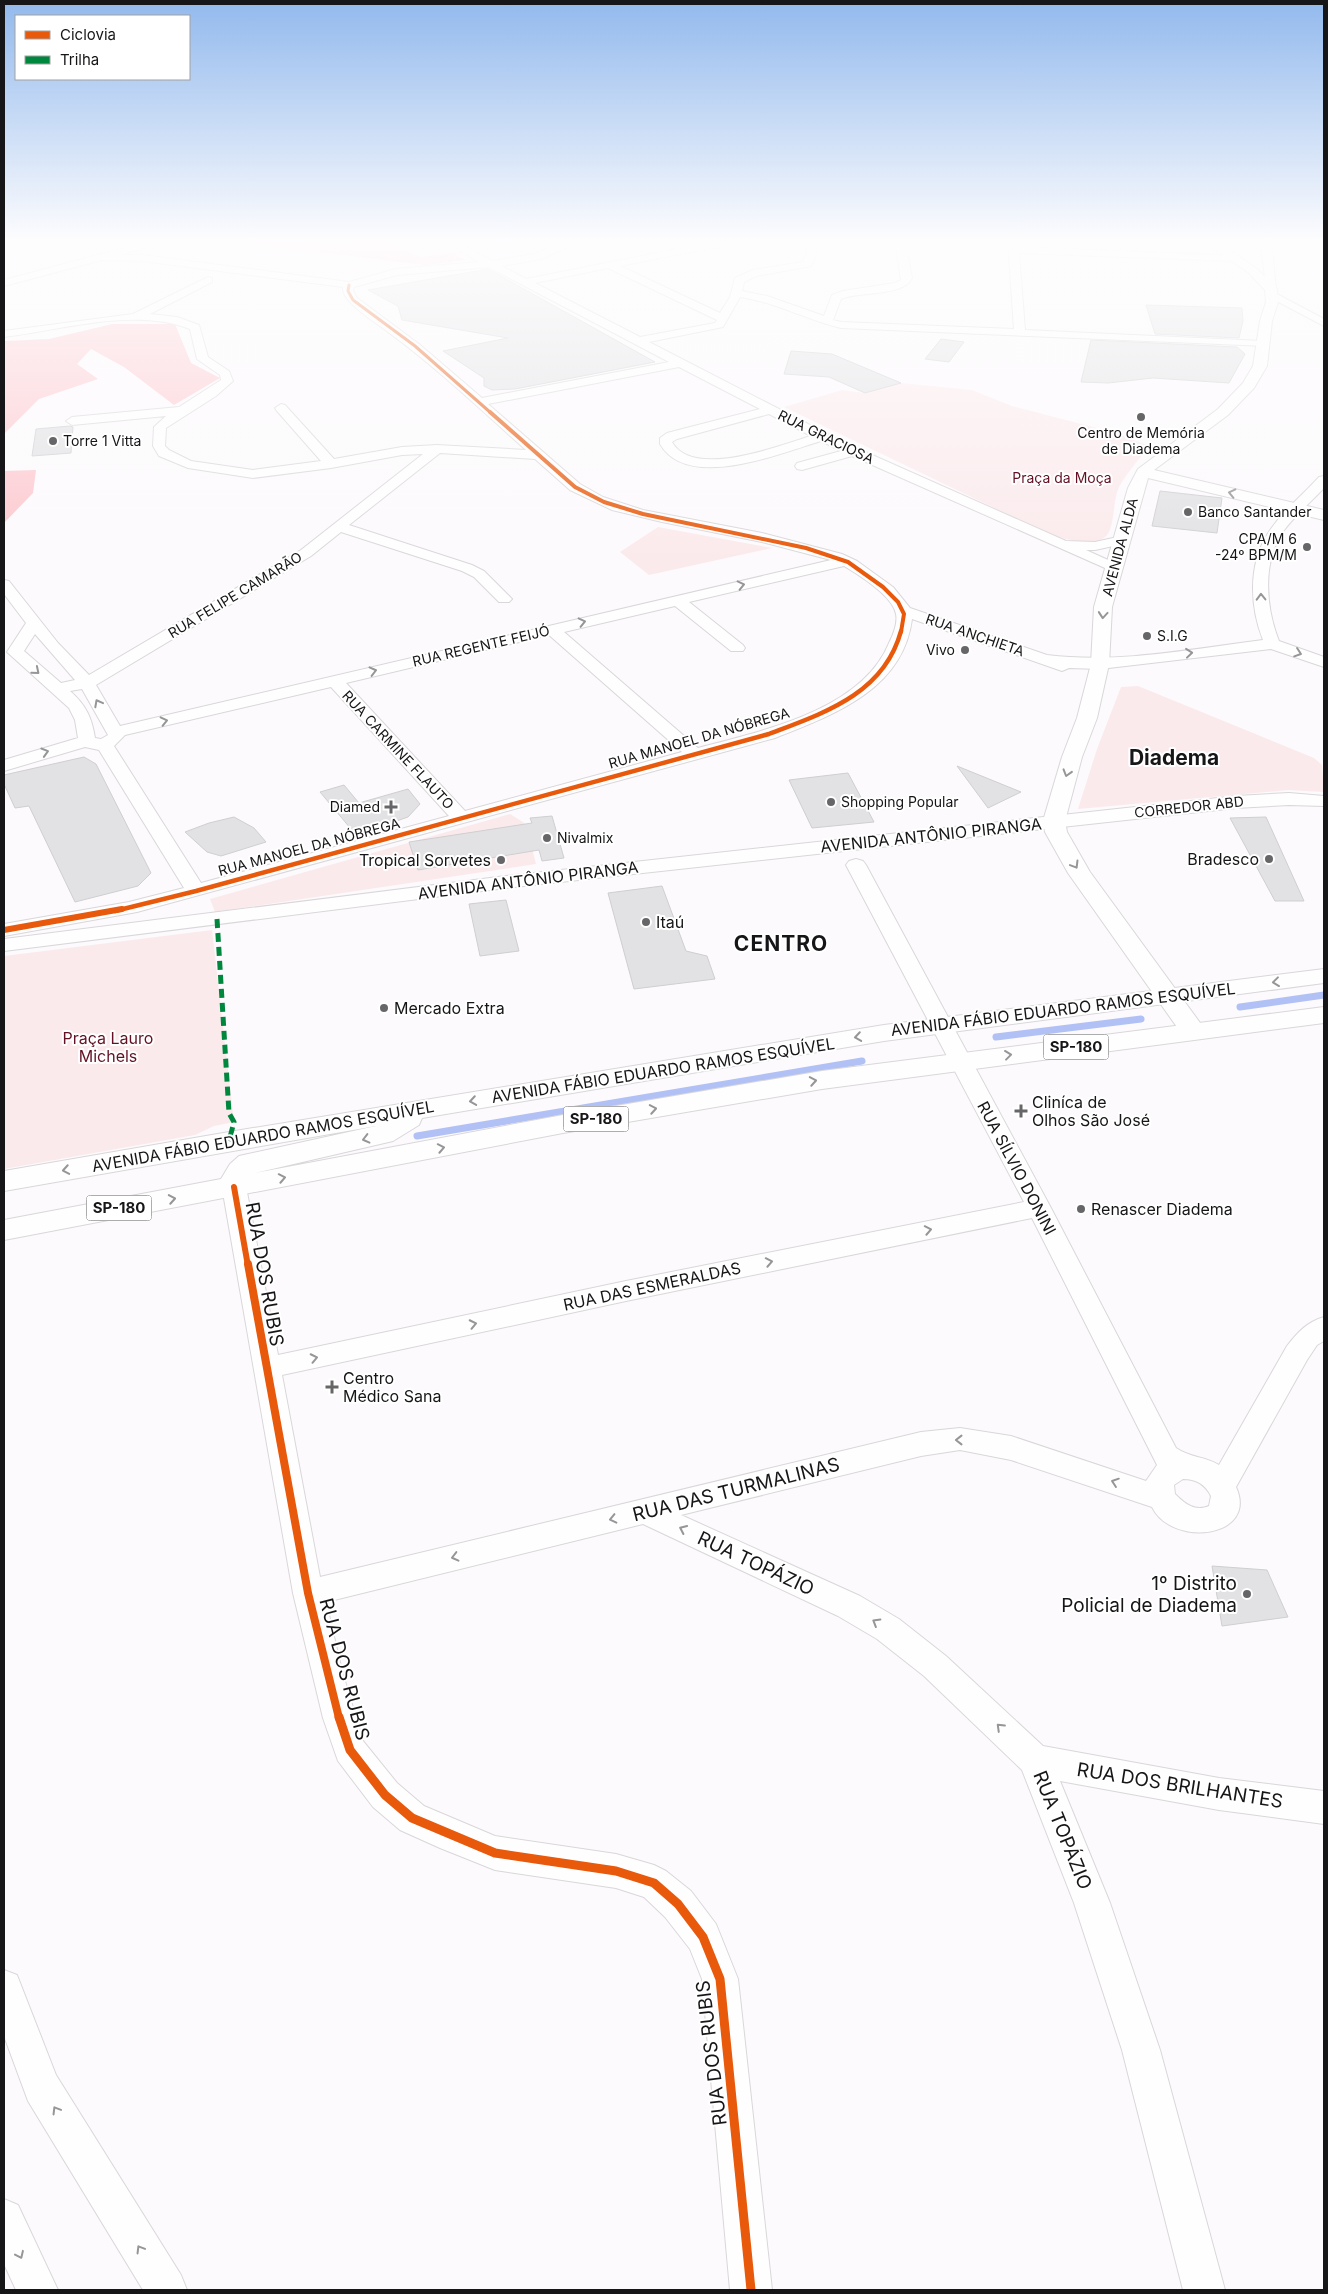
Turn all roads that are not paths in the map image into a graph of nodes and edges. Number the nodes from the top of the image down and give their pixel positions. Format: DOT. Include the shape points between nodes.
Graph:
graph roads {
  1 [pos="200,348"];
  2 [pos="417,348"];
  3 [pos="651,348"];
  4 [pos="1262,348"];
  5 [pos="681,363"];
  6 [pos="480,402"];
  7 [pos="281,408"];
  8 [pos="771,410"];
  9 [pos="181,411"];
  10 [pos="72,421"];
  11 [pos="822,437"];
  12 [pos="437,449"];
  13 [pos="852,452"];
  14 [pos="540,455"];
  15 [pos="331,464"];
  16 [pos="802,466"];
  17 [pos="1143,472"];
  18 [pos="1324,480"];
  19 [pos="1297,509"];
  20 [pos="1324,514"];
  21 [pos="340,527"];
  22 [pos="1122,540"];
  23 [pos="1064,544"];
  24 [pos="845,561"];
  25 [pos="1114,568"];
  26 [pos="4,584"];
  27 [pos="504,599"];
  28 [pos="677,600"];
  29 [pos="903,611"];
  30 [pos="34,623"];
  31 [pos="551,629"];
  32 [pos="1272,644"];
  33 [pos="52,646"];
  34 [pos="738,648"];
  35 [pos="10,653"];
  36 [pos="1324,662"];
  37 [pos="1098,672"];
  38 [pos="335,681"];
  39 [pos="87,683"];
  40 [pos="58,689"];
  41 [pos="103,739"];
  42 [pos="696,754"];
  43 [pos="4,766"];
  44 [pos="1324,800"];
  45 [pos="461,818"];
  46 [pos="1054,821"];
  47 [pos="856,864"];
  48 [pos="196,891"];
  49 [pos="4,930"];
  50 [pos="4,945"];
  51 [pos="1324,976"];
  52 [pos="1168,996"];
  53 [pos="1324,1015"];
  54 [pos="941,1024"];
  55 [pos="1193,1031"];
  56 [pos="960,1062"];
  57 [pos="424,1109"];
  58 [pos="4,1181"];
  59 [pos="234,1187"];
  60 [pos="1039,1208"];
  61 [pos="4,1230"];
  62 [pos="1324,1327"];
  63 [pos="266,1368"];
  64 [pos="1181,1467"];
  65 [pos="1222,1486"];
  66 [pos="1161,1498"];
  67 [pos="646,1512"];
  68 [pos="308,1593"];
  69 [pos="1035,1760"];
  70 [pos="1324,1807"];
  71 [pos="4,1988"];
  72 [pos="4,2219"];
  73 [pos="37,2290"];
  74 [pos="166,2290"];
  75 [pos="751,2290"];
  76 [pos="1204,2290"];
  1 -- 9 [label="street" via="203,359 225,373 227,381"];
  2 -- 6 [label="street"];
  3 -- 5 [label="street, RUA GRACIOSA"];
  4 -- 17 [label="main road, AVENIDA ALDA" via="1255,378 1244,392 1212,422 1155,460"];
  5 -- 6 [label="street"];
  5 -- 8 [label="street, RUA GRACIOSA"];
  6 -- 14 [label="street"];
  7 -- 15 [label="street"];
  8 -- 11 [label="street, RUA GRACIOSA"];
  8 -- 11 [label="street" via="672,436 665,441 666,445 695,462 709,464 746,458"];
  9 -- 10 [label="street"];
  9 -- 15 [label="street" via="160,427 158,439 164,453 188,464 254,474"];
  11 -- 13 [label="street, RUA GRACIOSA"];
  12 -- 14 [label="street"];
  12 -- 15 [label="street" via="402,451"];
  12 -- 21 [label="street, RUA FELIPE CAMARÃO"];
  13 -- 16 [label="street"];
  13 -- 23 [label="street, RUA GRACIOSA"];
  14 -- 24 [label="street" via="575,487 594,499 622,509 758,536"];
  19 -- 17 [label="main road, one-way"];
  17 -- 22 [label="main road, AVENIDA ALDA"];
  18 -- 19 [label="street"];
  19 -- 20 [label="main road"];
  32 -- 19 [label="street, one-way" via="1262,608 1266,553 1275,535"];
  21 -- 27 [label="street" via="467,568 479,574"];
  21 -- 39 [label="street, RUA FELIPE CAMARÃO" via="306,553"];
  22 -- 23 [label="street" via="1095,546"];
  22 -- 25 [label="main road, AVENIDA ALDA"];
  23 -- 25 [label="street, RUA GRACIOSA"];
  28 -- 24 [label="street, RUA REGENTE FEIJÓ, one-way"];
  24 -- 29 [label="street" via="882,586"];
  25 -- 37 [label="main road, AVENIDA ALDA, one-way" via="1103,607"];
  26 -- 30 [label="street"];
  31 -- 28 [label="street, RUA REGENTE FEIJÓ, one-way"];
  28 -- 34 [label="street"];
  29 -- 37 [label="street, RUA ANCHIETA" via="1047,660"];
  29 -- 42 [label="street, RUA MANOEL DA NÓBREGA" via="895,653 873,682 831,709 769,734"];
  30 -- 33 [label="street"];
  30 -- 35 [label="street"];
  38 -- 31 [label="street, RUA REGENTE FEIJÓ, one-way"];
  31 -- 42 [label="street"];
  32 -- 36 [label="street, one-way"];
  37 -- 32 [label="street, one-way"];
  33 -- 35 [label="street"];
  33 -- 39 [label="street"];
  35 -- 40 [label="street, one-way"];
  37 -- 46 [label="main road, AVENIDA ALDA, one-way"];
  41 -- 38 [label="street, RUA REGENTE FEIJÓ, one-way"];
  38 -- 45 [label="street, RUA CARMINE FLAUTO"];
  39 -- 40 [label="street, RUA FELIPE CAMARÃO"];
  41 -- 39 [label="street, one-way" via="109,724"];
  40 -- 41 [label="street"];
  43 -- 41 [label="street, RUA REGENTE FEIJÓ, one-way" via="66,746"];
  41 -- 48 [label="street"];
  42 -- 45 [label="street, RUA MANOEL DA NÓBREGA"];
  44 -- 46 [label="street, CORREDOR ABD" via="1236,802"];
  45 -- 48 [label="street, RUA MANOEL DA NÓBREGA"];
  46 -- 50 [label="street, AVENIDA ANTÔNIO PIRANGA" via="497,883"];
  46 -- 52 [label="main road, one-way" via="1056,832 1079,872"];
  47 -- 54 [label="street, RUA SÍLVIO DONINI"];
  48 -- 49 [label="street, RUA MANOEL DA NÓBREGA" via="130,908"];
  51 -- 52 [label="main road, AVENIDA FÁBIO EDUARDO RAMOS ESQUÍVEL / SP-180, one-way"];
  52 -- 54 [label="main road, AVENIDA FÁBIO EDUARDO RAMOS ESQUÍVEL / SP-180"];
  52 -- 55 [label="main road"];
  53 -- 55 [label="main road, SP-180"];
  54 -- 56 [label="street, RUA SÍLVIO DONINI"];
  54 -- 57 [label="main road, AVENIDA FÁBIO EDUARDO RAMOS ESQUÍVEL / SP-180, one-way"];
  56 -- 55 [label="main road, SP-180, one-way"];
  59 -- 56 [label="main road, SP-180, one-way" via="563,1124 784,1086"];
  56 -- 60 [label="street, RUA SÍLVIO DONINI"];
  57 -- 58 [label="main road, AVENIDA FÁBIO EDUARDO RAMOS ESQUÍVEL / SP-180, one-way"];
  57 -- 59 [label="main road, one-way" via="383,1134 249,1163 235,1176"];
  61 -- 59 [label="main road, SP-180, one-way"];
  59 -- 63 [label="street, RUA DOS RUBIS"];
  63 -- 60 [label="street, RUA DAS ESMERALDAS, one-way" via="616,1293"];
  60 -- 64 [label="street, RUA SÍLVIO DONINI" via="1166,1456"];
  62 -- 65 [label="street" via="1308,1338 1297,1353"];
  63 -- 68 [label="street, RUA DOS RUBIS"];
  64 -- 65 [label="street" via="1208,1473"];
  64 -- 66 [label="street" via="1164,1474 1160,1481"];
  65 -- 66 [label="street" via="1226,1503 1223,1511 1208,1521 1186,1519 1167,1507"];
  66 -- 67 [label="street, RUA DAS TURMALINAS, one-way" via="1011,1448 960,1439 912,1446"];
  67 -- 68 [label="street, RUA DAS TURMALINAS, one-way"];
  69 -- 67 [label="street, RUA TOPÁZIO, one-way" via="935,1666 888,1628 850,1606"];
  68 -- 75 [label="street, RUA DOS RUBIS" via="338,1718 350,1750 385,1795 412,1818 495,1853 616,1871 654,1883 678,1904 703,1937 720,1979"];
  69 -- 70 [label="street, RUA DOS BRILHANTES" via="1219,1794"];
  69 -- 76 [label="street, RUA TOPÁZIO" via="1092,1904 1141,2050"];
  74 -- 71 [label="street, one-way" via="42,2087"];
  72 -- 73 [label="street, one-way"];
}
